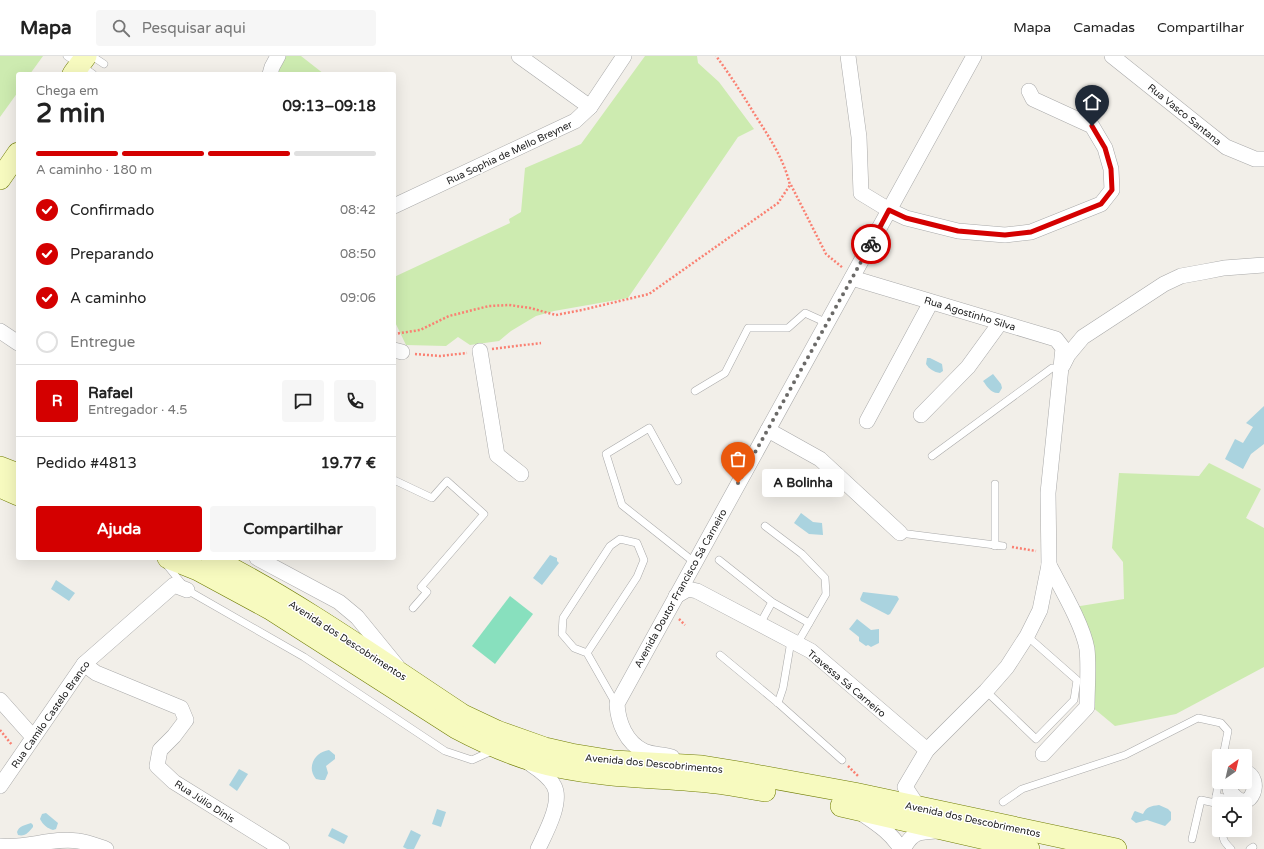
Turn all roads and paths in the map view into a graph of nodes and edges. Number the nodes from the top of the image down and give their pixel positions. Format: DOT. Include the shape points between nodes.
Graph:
graph roads {
  1 [pos="278,56"];
  2 [pos="519,56"];
  3 [pos="716,56"];
  4 [pos="848,56"];
  5 [pos="974,56"];
  6 [pos="1112,56"];
  7 [pos="624,57"];
  8 [pos="271,72"];
  9 [pos="1029,91"];
  10 [pos="590,107"];
  11 [pos="16,141"];
  12 [pos="16,156"];
  13 [pos="1264,159"];
  14 [pos="0,164"];
  15 [pos="0,179"];
  16 [pos="790,185"];
  17 [pos="396,205"];
  18 [pos="889,210"];
  19 [pos="1264,265"];
  20 [pos="852,278"];
  21 [pos="931,302"];
  22 [pos="827,323"];
  23 [pos="1000,323"];
  24 [pos="0,330"];
  25 [pos="396,334"];
  26 [pos="16,342"];
  27 [pos="480,351"];
  28 [pos="1061,369"];
  29 [pos="695,391"];
  30 [pos="921,415"];
  31 [pos="867,421"];
  32 [pos="768,430"];
  33 [pos="932,456"];
  34 [pos="0,467"];
  35 [pos="16,473"];
  36 [pos="521,474"];
  37 [pos="396,481"];
  38 [pos="678,481"];
  39 [pos="995,484"];
  40 [pos="0,487"];
  41 [pos="16,494"];
  42 [pos="765,526"];
  43 [pos="900,533"];
  44 [pos="995,546"];
  45 [pos="1003,546"];
  46 [pos="1050,559"];
  47 [pos="163,560"];
  48 [pos="173,560"];
  49 [pos="216,560"];
  50 [pos="261,560"];
  51 [pos="719,560"];
  52 [pos="694,562"];
  53 [pos="187,590"];
  54 [pos="676,596"];
  55 [pos="772,602"];
  56 [pos="413,608"];
  57 [pos="809,622"];
  58 [pos="760,624"];
  59 [pos="1026,636"];
  60 [pos="794,643"];
  61 [pos="587,653"];
  62 [pos="720,654"];
  63 [pos="84,664"];
  64 [pos="405,676"];
  65 [pos="986,690"];
  66 [pos="0,700"];
  67 [pos="778,703"];
  68 [pos="616,704"];
  69 [pos="33,737"];
  70 [pos="498,748"];
  71 [pos="1224,749"];
  72 [pos="927,750"];
  73 [pos="1043,754"];
  74 [pos="518,756"];
  75 [pos="842,760"];
  76 [pos="702,766"];
  77 [pos="1252,774"];
  78 [pos="0,786"];
  79 [pos="1262,788"];
  80 [pos="1217,789"];
  81 [pos="1231,795"];
  82 [pos="1216,796"];
  83 [pos="1002,802"];
  84 [pos="854,808"];
  85 [pos="919,808"];
  86 [pos="945,830"];
  87 [pos="1223,837"];
  88 [pos="1192,839"];
  89 [pos="0,846"];
  90 [pos="104,849"];
  91 [pos="282,849"];
  92 [pos="538,849"];
  93 [pos="902,849"];
  94 [pos="1029,849"];
  95 [pos="1116,849"];
  96 [pos="1231,849"];
  1 -- 8 [label="street"];
  2 -- 10 [label="street"];
  3 -- 16 [label="path" via="778,151"];
  4 -- 18 [label="street" via="859,137 861,193"];
  5 -- 18 [label="street, Avenida Doutor Francisco Sá Carneiro"];
  6 -- 13 [label="street, Rua Vasco Santana" via="1226,147 1256,159"];
  7 -- 10 [label="street, Rua Sophia de Mello Breyner"];
  9 -- 18 [label="street" via="1033,99 1092,126 1105,148 1111,169 1112,190 1101,204 1031,232 1005,235 958,231 906,218"];
  10 -- 17 [label="street, Rua Sophia de Mello Breyner" via="576,121"];
  11 -- 14 [label="main road"];
  12 -- 15 [label="main road"];
  16 -- 20 [label="path" via="826,254"];
  16 -- 25 [label="path" via="778,203 649,294 556,315 509,305 489,306 449,316 420,330"];
  18 -- 20 [label="street, Avenida Doutor Francisco Sá Carneiro"];
  19 -- 28 [label="street" via="1202,272 1181,276 1164,284 1083,337 1068,355"];
  20 -- 21 [label="street, Rua Agostinho Silva"];
  20 -- 22 [label="street, Avenida Doutor Francisco Sá Carneiro"];
  21 -- 23 [label="street, Rua Agostinho Silva"];
  21 -- 31 [label="street"];
  22 -- 29 [label="lane" via="805,313 788,328 748,328 725,374"];
  22 -- 32 [label="street, Avenida Doutor Francisco Sá Carneiro"];
  23 -- 28 [label="street, Rua Agostinho Silva" via="1056,339 1063,348"];
  23 -- 30 [label="street" via="968,367"];
  24 -- 26 [label="street"];
  27 -- 36 [label="street" via="497,456"];
  28 -- 33 [label="lane" via="1052,368"];
  28 -- 46 [label="street, Rua Agostinho Silva" via="1048,493"];
  32 -- 43 [label="street" via="820,459"];
  32 -- 52 [label="street, Avenida Doutor Francisco Sá Carneiro"];
  34 -- 35 [label="main road"];
  37 -- 56 [label="lane" via="432,498 448,481 484,514 421,587 426,592"];
  38 -- 52 [label="lane" via="649,428 606,454 622,505"];
  39 -- 44 [label="lane"];
  40 -- 41 [label="main road"];
  42 -- 57 [label="lane" via="802,554 825,578 826,594"];
  43 -- 44 [label="lane"];
  44 -- 45 [label="lane"];
  45 -- 46 [label="path"];
  46 -- 59 [label="street" via="1040,610"];
  46 -- 73 [label="street" via="1086,648 1087,707"];
  47 -- 53 [label="lane"];
  48 -- 70 [label="main road, Avenida dos Descobrimentos" via="198,570 270,609 456,728"];
  49 -- 64 [label="main road, Avenida dos Descobrimentos" via="264,586"];
  50 -- 64 [label="street" via="339,602 357,617"];
  51 -- 55 [label="lane"];
  52 -- 54 [label="street, Avenida Doutor Francisco Sá Carneiro"];
  53 -- 63 [label="street, Rua Camilo Castelo Branco" via="174,585"];
  53 -- 70 [label="lane" via="304,657 445,751 472,760"];
  54 -- 58 [label="street, Travessa Sá Carneiro" via="688,589 697,591"];
  54 -- 68 [label="street, Avenida Doutor Francisco Sá Carneiro"];
  55 -- 57 [label="lane"];
  55 -- 58 [label="lane"];
  57 -- 60 [label="lane"];
  58 -- 60 [label="street, Travessa Sá Carneiro"];
  59 -- 65 [label="street" via="1007,667"];
  59 -- 65 [label="lane" via="1077,680 1074,700 1036,739"];
  60 -- 67 [label="lane"];
  60 -- 72 [label="street, Travessa Sá Carneiro" via="811,651"];
  61 -- 61 [label="lane" via="637,577 644,560 637,543 620,539 610,546 563,618 562,634 574,648"];
  61 -- 68 [label="lane"];
  62 -- 67 [label="lane"];
  63 -- 69 [label="street, Rua Camilo Castelo Branco"];
  63 -- 91 [label="street, Rua Júlio Dinis" via="96,673 181,708 186,720 160,750 157,766 174,782"];
  64 -- 76 [label="main road, Avenida dos Descobrimentos" via="463,715 488,728 545,748 614,761"];
  65 -- 72 [label="street"];
  66 -- 69 [label="street"];
  67 -- 75 [label="lane"];
  68 -- 76 [label="street" via="622,728 628,738 644,751"];
  69 -- 78 [label="street, Rua Camilo Castelo Branco"];
  70 -- 74 [label="main road, Avenida dos Descobrimentos"];
  71 -- 83 [label="lane" via="1228,731 1221,723 1198,718 1125,755 1022,789"];
  72 -- 85 [label="street" via="905,787"];
  74 -- 84 [label="main road, Avenida dos Descobrimentos" via="556,767 606,775 717,783"];
  74 -- 92 [label="street" via="545,774 555,787 556,800 552,819"];
  76 -- 85 [label="main road, Avenida dos Descobrimentos"];
  77 -- 79 [label="street"];
  79 -- 81 [label="street" via="1250,800 1243,801"];
  80 -- 82 [label="lane"];
  81 -- 82 [label="lane"];
  82 -- 88 [label="lane" via="1215,802 1201,800"];
  84 -- 86 [label="main road, Avenida dos Descobrimentos"];
  84 -- 93 [label="street" via="880,826"];
  85 -- 95 [label="main road, Avenida dos Descobrimentos"];
  86 -- 93 [label="street" via="920,832"];
  86 -- 94 [label="main road, Avenida dos Descobrimentos"];
  87 -- 96 [label="lane"];
  89 -- 90 [label="street" via="12,847 60,840 79,841"];
}
